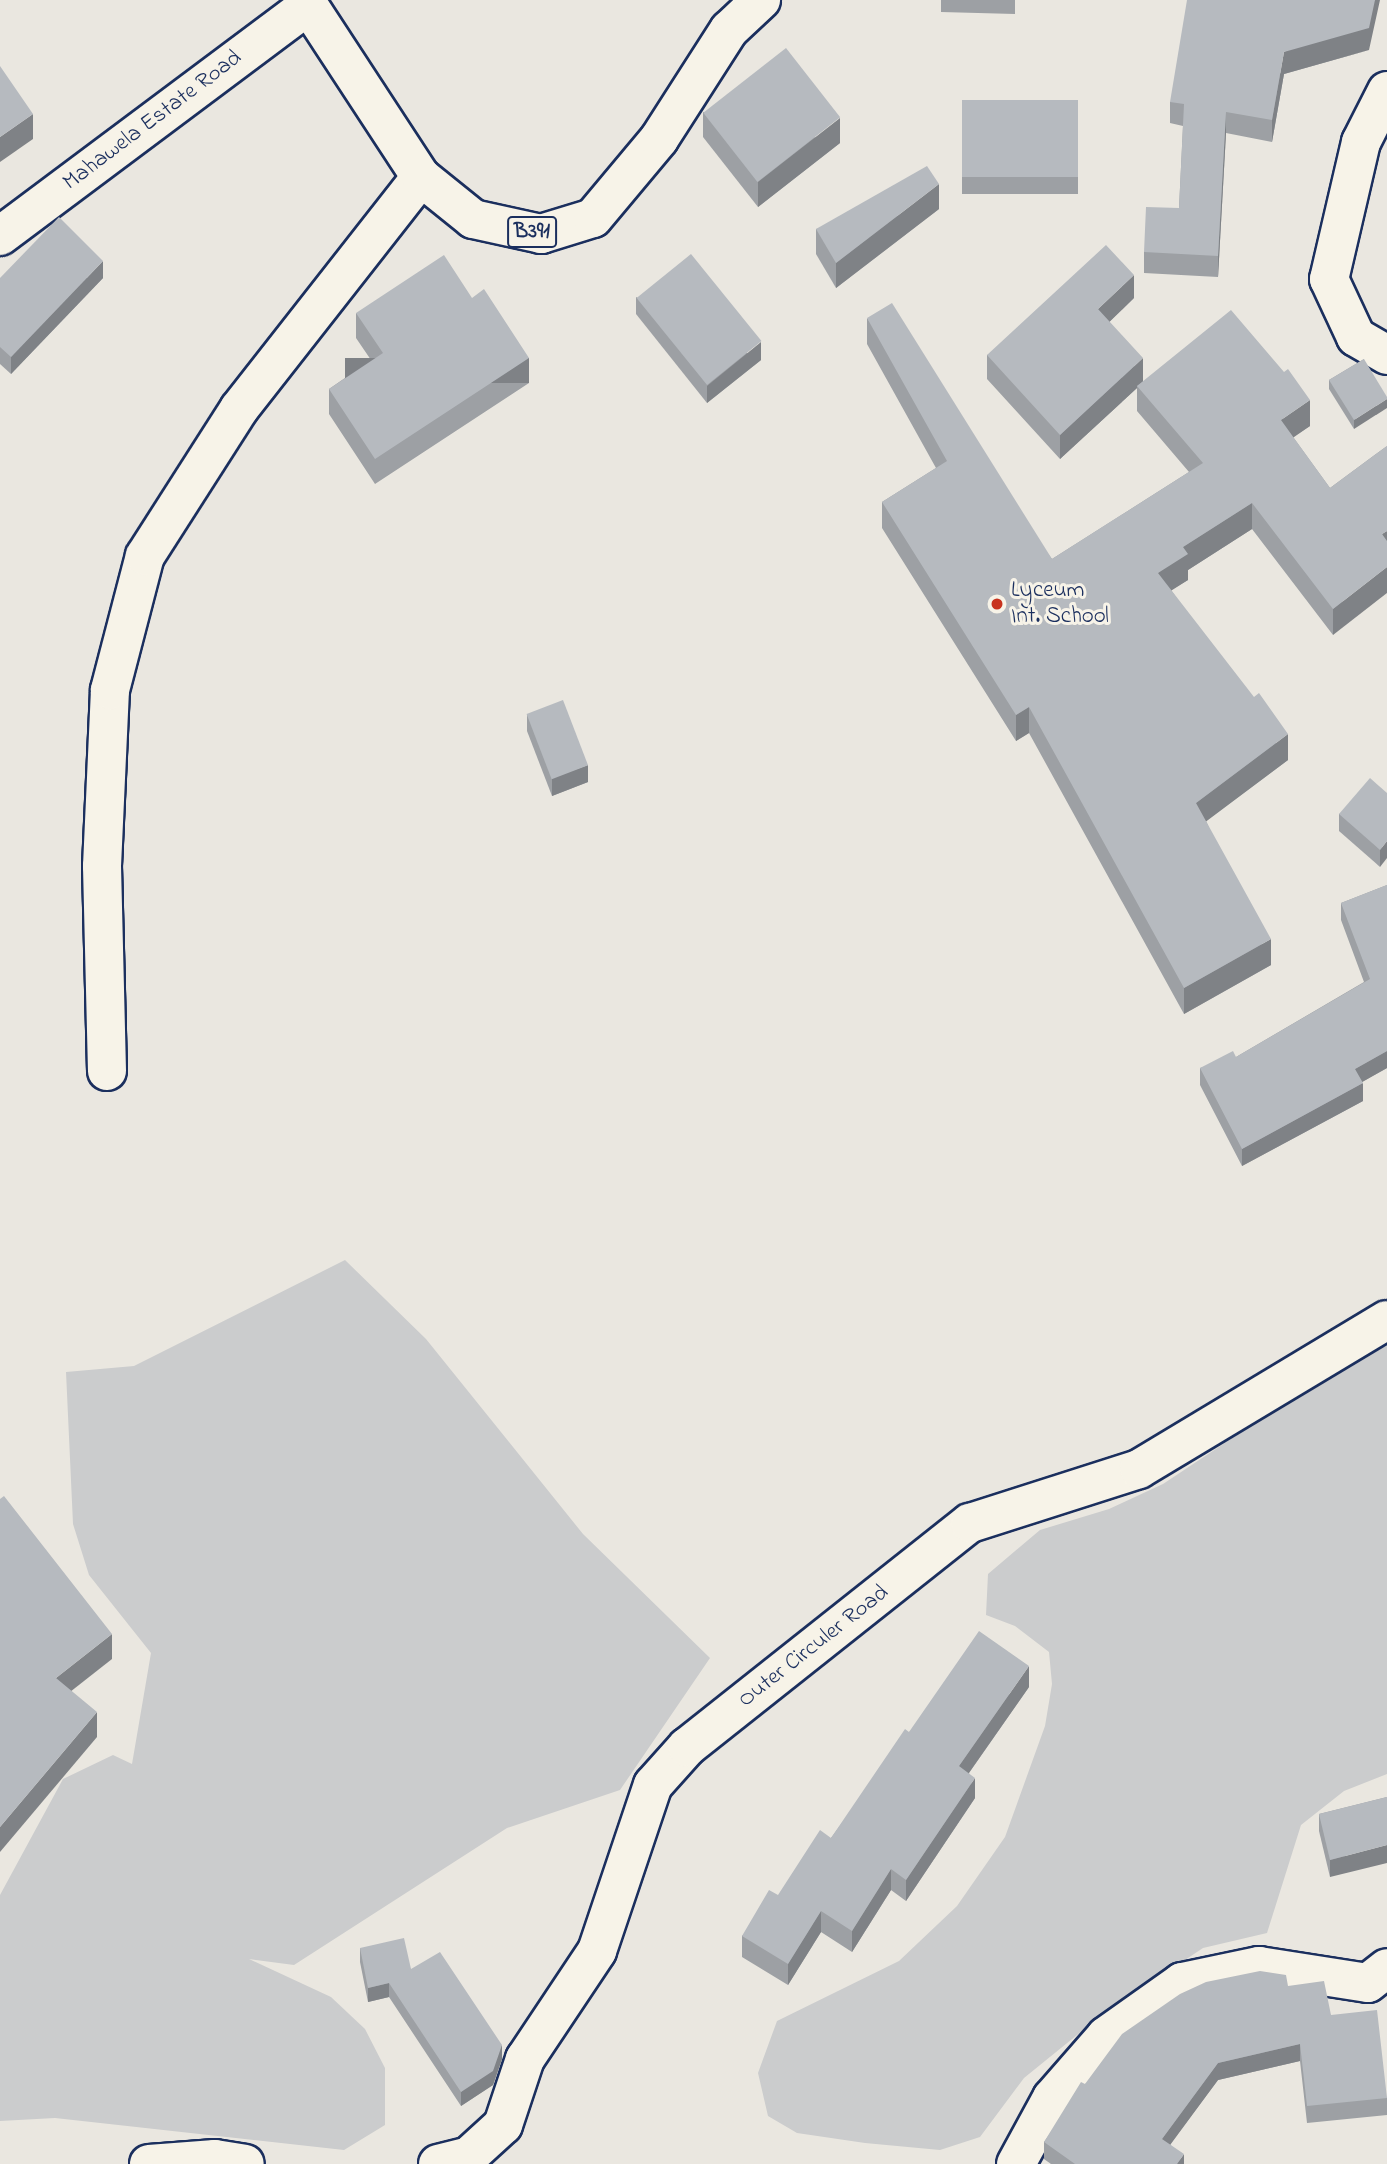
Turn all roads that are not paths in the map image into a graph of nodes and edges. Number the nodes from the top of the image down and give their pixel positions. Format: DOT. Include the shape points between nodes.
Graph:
graph roads {
  1 [pos="761,0"];
  2 [pos="306,3"];
  3 [pos="1387,91"];
  4 [pos="421,177"];
  5 [pos="0,236"];
  6 [pos="1387,355"];
  7 [pos="107,1071"];
  8 [pos="1387,1320"];
  9 [pos="1387,1968"];
  10 [pos="149,2164"];
  11 [pos="245,2164"];
  12 [pos="438,2164"];
  13 [pos="1016,2164"];
  1 -- 4 [label="street, B391" via="729,30 659,139 593,218 541,234 473,219"];
  2 -- 4 [label="street, B391"];
  2 -- 5 [label="street, Mahawela Estate Road"];
  3 -- 6 [label="street" via="1361,142 1329,279 1356,337"];
  4 -- 7 [label="street" via="239,409 145,556 110,690 102,866"];
  8 -- 12 [label="street, Outer Circuler Road" via="1139,1469 970,1523 687,1747 653,1785 597,1951 525,2059 503,2126 469,2156"];
  9 -- 13 [label="street" via="1368,1983 1259,1966 1182,1982 1106,2036 1052,2098"];
  10 -- 11 [label="street" via="215,2159"];
}
